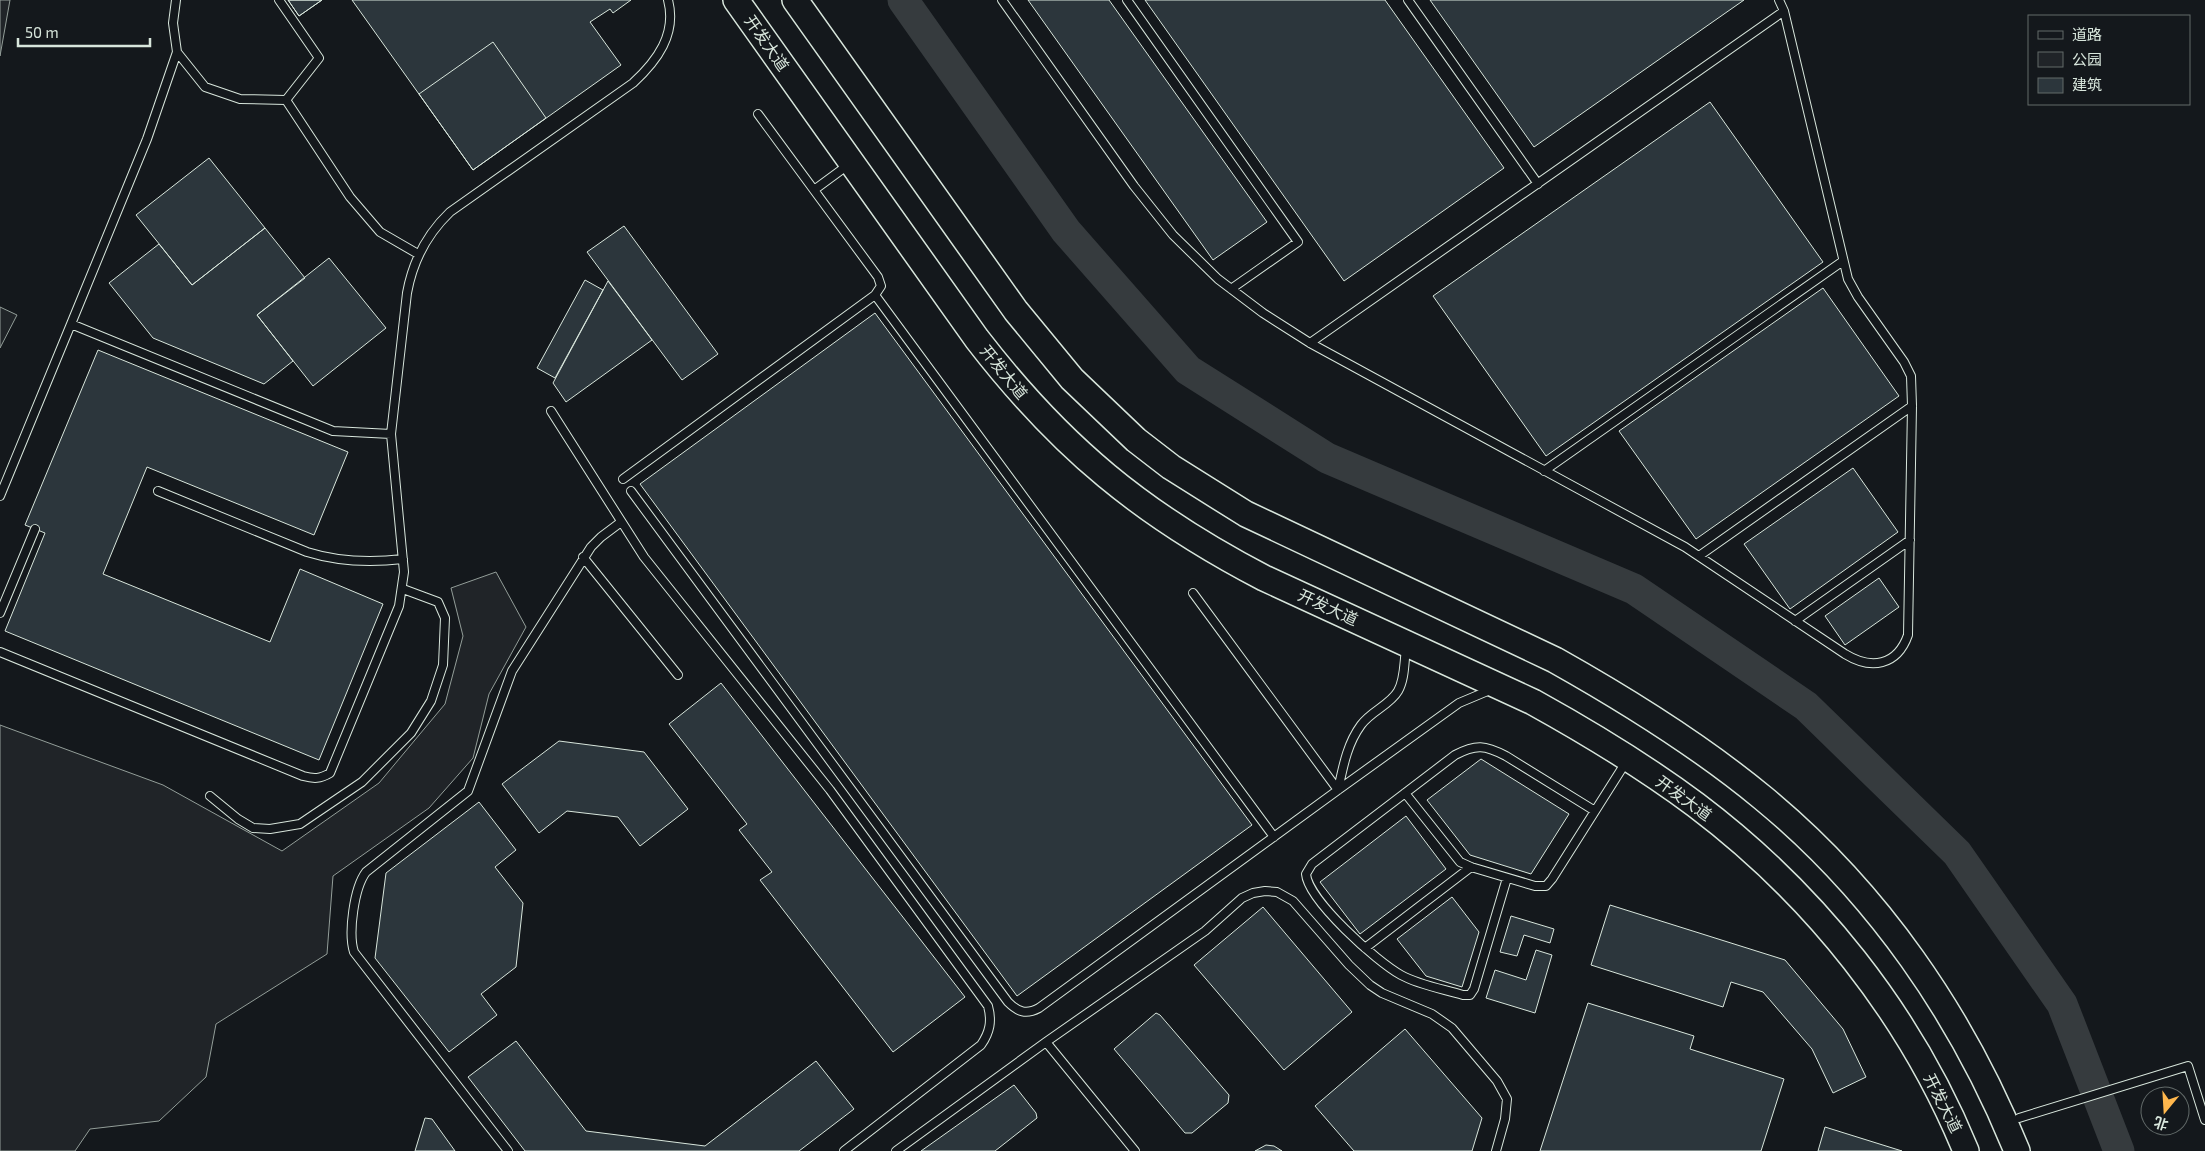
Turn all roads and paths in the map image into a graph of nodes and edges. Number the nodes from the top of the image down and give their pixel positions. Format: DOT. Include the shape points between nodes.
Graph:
graph roads {
  1 [pos="176,0"];
  2 [pos="279,0"];
  3 [pos="668,0"];
  4 [pos="736,0"];
  5 [pos="795,0"];
  6 [pos="1002,0"];
  7 [pos="1127,0"];
  8 [pos="1408,0"];
  9 [pos="1780,0"];
  10 [pos="1784,11"];
  11 [pos="177,52"];
  12 [pos="286,100"];
  13 [pos="758,114"];
  14 [pos="852,163"];
  15 [pos="1538,184"];
  16 [pos="814,190"];
  17 [pos="418,254"];
  18 [pos="1842,261"];
  19 [pos="1231,289"];
  20 [pos="875,295"];
  21 [pos="71,324"];
  22 [pos="1310,343"];
  23 [pos="1912,406"];
  24 [pos="551,411"];
  25 [pos="391,434"];
  26 [pos="1544,470"];
  27 [pos="623,478"];
  28 [pos="158,491"];
  29 [pos="631,491"];
  30 [pos="0,496"];
  31 [pos="621,522"];
  32 [pos="35,529"];
  33 [pos="1910,540"];
  34 [pos="1699,556"];
  35 [pos="583,557"];
  36 [pos="403,559"];
  37 [pos="403,590"];
  38 [pos="1193,593"];
  39 [pos="0,613"];
  40 [pos="1795,621"];
  41 [pos="1407,643"];
  42 [pos="0,652"];
  43 [pos="678,675"];
  44 [pos="1503,687"];
  45 [pos="1628,759"];
  46 [pos="1338,790"];
  47 [pos="1405,793"];
  48 [pos="210,796"];
  49 [pos="1595,811"];
  50 [pos="1274,837"];
  51 [pos="1471,867"];
  52 [pos="1507,878"];
  53 [pos="1364,948"];
  54 [pos="1046,1042"];
  55 [pos="2019,1118"];
  56 [pos="2205,1120"];
  57 [pos="508,1151"];
  58 [pos="844,1151"];
  59 [pos="896,1151"];
  60 [pos="1135,1151"];
  61 [pos="1496,1151"];
  62 [pos="1966,1151"];
  63 [pos="2017,1151"];
  1 -- 11 [label="lane" via="173,23"];
  2 -- 12 [label="lane" via="319,58"];
  3 -- 17 [label="lane" via="669,32 646,71 450,212 432,231"];
  4 -- 14 [label="main road, 开发大道"];
  5 -- 63 [label="main road" via="1016,312 1066,373 1103,411 1171,467 1246,514 1555,660 1683,738 1764,798 1837,868 1903,945 1983,1073"];
  6 -- 19 [label="lane" via="1134,186 1173,235"];
  7 -- 19 [label="lane" via="1298,242"];
  8 -- 15 [label="lane"];
  9 -- 10 [label="lane"];
  10 -- 15 [label="lane"];
  10 -- 18 [label="lane"];
  11 -- 12 [label="lane" via="205,87 240,99"];
  11 -- 21 [label="lane" via="147,139"];
  12 -- 17 [label="lane" via="350,197 380,232"];
  13 -- 16 [label="lane"];
  14 -- 16 [label="lane"];
  14 -- 41 [label="main road, 开发大道" via="1006,376 1070,445 1151,511 1222,556"];
  15 -- 22 [label="lane"];
  16 -- 20 [label="lane" via="878,276 881,286"];
  17 -- 25 [label="lane" via="408,293"];
  18 -- 23 [label="lane" via="1858,297 1908,369"];
  18 -- 26 [label="lane"];
  19 -- 22 [label="lane"];
  20 -- 27 [label="lane"];
  20 -- 50 [label="lane"];
  21 -- 25 [label="lane" via="333,431"];
  21 -- 30 [label="lane"];
  22 -- 26 [label="lane"];
  23 -- 33 [label="lane"];
  23 -- 34 [label="lane"];
  24 -- 31 [label="lane"];
  25 -- 36 [label="lane"];
  26 -- 34 [label="lane"];
  28 -- 36 [label="lane" via="326,558 366,562"];
  29 -- 50 [label="lane" via="1014,1008 1032,1012 1039,1008"];
  31 -- 35 [label="lane" via="600,536"];
  31 -- 58 [label="lane" via="668,589 830,790 988,1006 989,1031 981,1045"];
  32 -- 39 [label="lane"];
  33 -- 40 [label="lane"];
  33 -- 40 [label="lane" via="1908,635 1896,655 1874,664 1859,662"];
  34 -- 40 [label="lane"];
  35 -- 43 [label="lane"];
  35 -- 57 [label="lane" via="512,671 468,791 366,872 358,885 351,933 352,946 358,957"];
  36 -- 37 [label="lane"];
  37 -- 42 [label="lane" via="334,766 322,778 303,776"];
  37 -- 48 [label="lane" via="438,602 445,618 442,665 431,700 411,733 362,782 300,824 254,828"];
  38 -- 46 [label="lane"];
  41 -- 44 [label="main road, 开发大道"];
  41 -- 46 [label="lane" via="1398,690 1372,713 1354,736"];
  44 -- 45 [label="main road, 开发大道" via="1575,725"];
  44 -- 46 [label="lane" via="1459,703"];
  45 -- 49 [label="lane"];
  45 -- 62 [label="main road, 开发大道" via="1696,805 1733,835 1769,866 1835,936 1886,1004 1917,1053"];
  46 -- 50 [label="lane"];
  47 -- 49 [label="lane" via="1455,755 1479,746 1506,756"];
  47 -- 51 [label="lane" via="1452,854"];
  47 -- 53 [label="lane" via="1312,864 1306,874 1309,884 1338,923"];
  49 -- 52 [label="lane" via="1546,886"];
  51 -- 52 [label="lane"];
  51 -- 53 [label="lane"];
  52 -- 53 [label="lane" via="1470,995 1402,975"];
  54 -- 59 [label="lane"];
  54 -- 60 [label="lane"];
  54 -- 61 [label="lane" via="1210,928 1247,895 1259,891 1277,892 1293,901 1370,985 1443,1020 1492,1074 1507,1099"];
  55 -- 56 [label="lane" via="2188,1066"];
}
